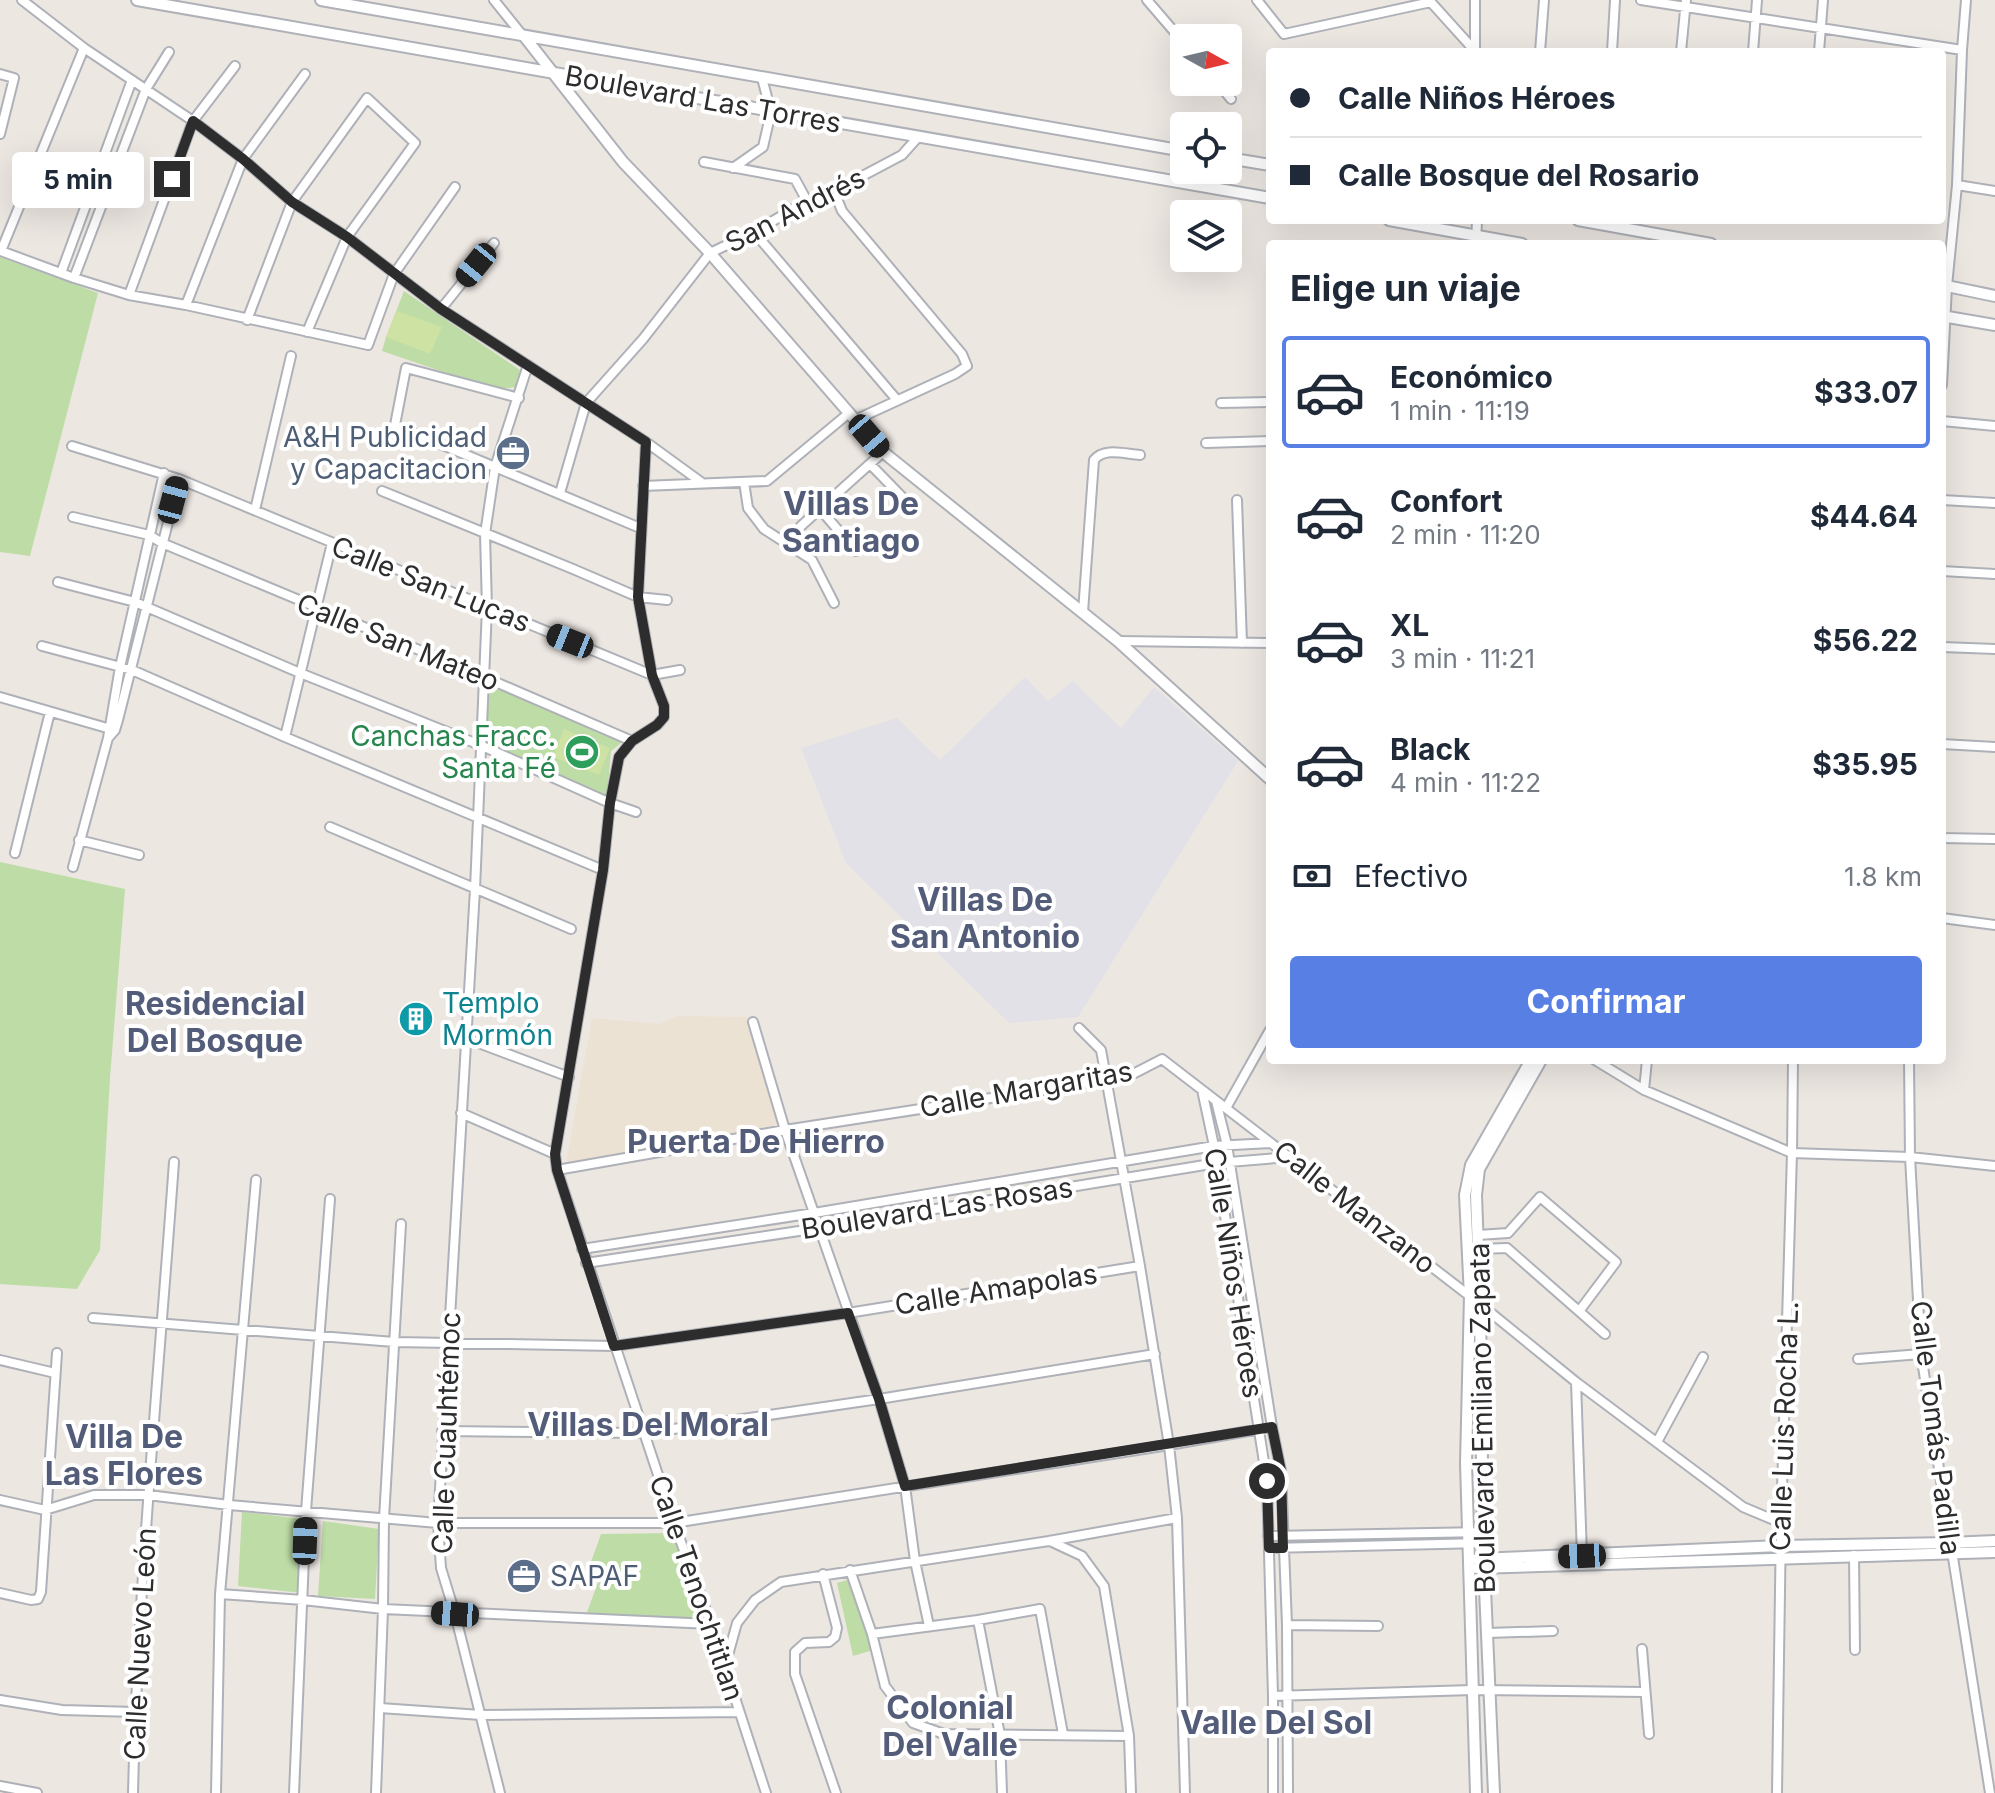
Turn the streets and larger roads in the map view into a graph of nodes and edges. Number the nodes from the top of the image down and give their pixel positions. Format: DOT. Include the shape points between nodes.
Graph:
graph roads {
  1 [pos="23,0"];
  2 [pos="137,0"];
  3 [pos="321,0"];
  4 [pos="494,0"];
  5 [pos="1147,0"];
  6 [pos="1257,0"];
  7 [pos="1475,0"];
  8 [pos="1544,0"];
  9 [pos="1615,0"];
  10 [pos="1641,0"];
  11 [pos="1757,0"];
  12 [pos="1823,0"];
  13 [pos="1966,0"];
  14 [pos="1430,1"];
  15 [pos="1686,4"];
  16 [pos="201,5"];
  17 [pos="1756,19"];
  18 [pos="1170,27"];
  19 [pos="1822,28"];
  20 [pos="524,36"];
  21 [pos="84,48"];
  22 [pos="1471,48"];
  23 [pos="1475,48"];
  24 [pos="1540,48"];
  25 [pos="1612,48"];
  26 [pos="1681,48"];
  27 [pos="1753,48"];
  28 [pos="1820,48"];
  29 [pos="1962,50"];
  30 [pos="169,52"];
  31 [pos="235,66"];
  32 [pos="551,73"];
  33 [pos="0,74"];
  34 [pos="305,74"];
  35 [pos="132,80"];
  36 [pos="763,82"];
  37 [pos="146,89"];
  38 [pos="1229,96"];
  39 [pos="1231,99"];
  40 [pos="771,112"];
  41 [pos="193,121"];
  42 [pos="0,134"];
  43 [pos="919,136"];
  44 [pos="1170,149"];
  45 [pos="243,159"];
  46 [pos="1242,160"];
  47 [pos="704,162"];
  48 [pos="1266,164"];
  49 [pos="733,168"];
  50 [pos="1957,185"];
  51 [pos="455,187"];
  52 [pos="834,191"];
  53 [pos="1995,191"];
  54 [pos="1266,197"];
  55 [pos="807,201"];
  56 [pos="292,202"];
  57 [pos="1406,224"];
  58 [pos="1600,224"];
  59 [pos="754,232"];
  60 [pos="347,237"];
  61 [pos="1476,240"];
  62 [pos="1689,240"];
  63 [pos="494,243"];
  64 [pos="1,251"];
  65 [pos="710,253"];
  66 [pos="61,273"];
  67 [pos="394,274"];
  68 [pos="74,278"];
  69 [pos="1946,278"];
  70 [pos="1946,286"];
  71 [pos="129,295"];
  72 [pos="1995,296"];
  73 [pos="186,305"];
  74 [pos="441,309"];
  75 [pos="1946,316"];
  76 [pos="247,320"];
  77 [pos="1995,325"];
  78 [pos="307,332"];
  79 [pos="291,356"];
  80 [pos="528,365"];
  81 [pos="519,398"];
  82 [pos="897,400"];
  83 [pos="1266,402"];
  84 [pos="586,403"];
  85 [pos="1221,403"];
  86 [pos="852,416"];
  87 [pos="1946,421"];
  88 [pos="1995,426"];
  89 [pos="1266,441"];
  90 [pos="646,442"];
  91 [pos="1206,443"];
  92 [pos="72,446"];
  93 [pos="883,452"];
  94 [pos="1140,455"];
  95 [pos="870,464"];
  96 [pos="495,467"];
  97 [pos="164,473"];
  98 [pos="179,479"];
  99 [pos="701,482"];
  100 [pos="744,482"];
  101 [pos="643,486"];
  102 [pos="382,491"];
  103 [pos="560,493"];
  104 [pos="1237,500"];
  105 [pos="1946,500"];
  106 [pos="1995,503"];
  107 [pos="909,504"];
  108 [pos="820,509"];
  109 [pos="255,510"];
  110 [pos="73,517"];
  111 [pos="801,526"];
  112 [pos="640,528"];
  113 [pos="485,534"];
  114 [pos="149,535"];
  115 [pos="162,543"];
  116 [pos="332,543"];
  117 [pos="856,551"];
  118 [pos="1946,571"];
  119 [pos="1995,574"];
  120 [pos="58,582"];
  121 [pos="638,597"];
  122 [pos="667,600"];
  123 [pos="135,602"];
  124 [pos="834,603"];
  125 [pos="148,608"];
  126 [pos="315,608"];
  127 [pos="487,608"];
  128 [pos="1083,612"];
  129 [pos="1118,641"];
  130 [pos="1242,643"];
  131 [pos="1266,643"];
  132 [pos="42,646"];
  133 [pos="1946,647"];
  134 [pos="1995,649"];
  135 [pos="120,667"];
  136 [pos="132,670"];
  137 [pos="680,670"];
  138 [pos="300,673"];
  139 [pos="652,675"];
  140 [pos="484,677"];
  141 [pos="0,697"];
  142 [pos="50,712"];
  143 [pos="111,733"];
  144 [pos="285,737"];
  145 [pos="632,741"];
  146 [pos="1946,744"];
  147 [pos="480,745"];
  148 [pos="1995,747"];
  149 [pos="1266,775"];
  150 [pos="610,803"];
  151 [pos="636,812"];
  152 [pos="478,819"];
  153 [pos="330,827"];
  154 [pos="1946,838"];
  155 [pos="1995,839"];
  156 [pos="79,840"];
  157 [pos="15,853"];
  158 [pos="139,855"];
  159 [pos="73,867"];
  160 [pos="603,870"];
  161 [pos="475,889"];
  162 [pos="1946,919"];
  163 [pos="1995,925"];
  164 [pos="571,929"];
  165 [pos="753,1022"];
  166 [pos="1079,1028"];
  167 [pos="1266,1037"];
  168 [pos="465,1038"];
  169 [pos="1162,1059"];
  170 [pos="1529,1064"];
  171 [pos="1539,1064"];
  172 [pos="1602,1064"];
  173 [pos="1647,1064"];
  174 [pos="1793,1064"];
  175 [pos="1909,1064"];
  176 [pos="569,1077"];
  177 [pos="1107,1080"];
  178 [pos="1202,1090"];
  179 [pos="1644,1090"];
  180 [pos="1216,1101"];
  181 [pos="1226,1108"];
  182 [pos="461,1113"];
  183 [pos="785,1130"];
  184 [pos="1271,1143"];
  185 [pos="1227,1145"];
  186 [pos="1214,1146"];
  187 [pos="1792,1153"];
  188 [pos="555,1154"];
  189 [pos="1289,1157"];
  190 [pos="1910,1157"];
  191 [pos="1121,1161"];
  192 [pos="174,1162"];
  193 [pos="1229,1162"];
  194 [pos="1217,1163"];
  195 [pos="1995,1166"];
  196 [pos="557,1170"];
  197 [pos="1124,1178"];
  198 [pos="256,1180"];
  199 [pos="330,1199"];
  200 [pos="814,1213"];
  201 [pos="401,1224"];
  202 [pos="819,1228"];
  203 [pos="1508,1233"];
  204 [pos="1478,1235"];
  205 [pos="1507,1248"];
  206 [pos="582,1249"];
  207 [pos="1479,1249"];
  208 [pos="586,1263"];
  209 [pos="1140,1266"];
  210 [pos="1470,1296"];
  211 [pos="1480,1304"];
  212 [pos="1580,1310"];
  213 [pos="848,1313"];
  214 [pos="93,1318"];
  215 [pos="162,1324"];
  216 [pos="244,1330"];
  217 [pos="1605,1334"];
  218 [pos="318,1335"];
  219 [pos="394,1342"];
  220 [pos="449,1344"];
  221 [pos="614,1346"];
  222 [pos="57,1353"];
  223 [pos="1155,1354"];
  224 [pos="1921,1354"];
  225 [pos="1703,1357"];
  226 [pos="1858,1359"];
  227 [pos="0,1360"];
  228 [pos="55,1373"];
  229 [pos="1576,1382"];
  230 [pos="879,1399"];
  231 [pos="1272,1427"];
  232 [pos="1260,1429"];
  233 [pos="442,1431"];
  234 [pos="646,1433"];
  235 [pos="1657,1442"];
  236 [pos="1169,1445"];
  237 [pos="905,1486"];
  238 [pos="148,1495"];
  239 [pos="0,1500"];
  240 [pos="229,1505"];
  241 [pos="45,1510"];
  242 [pos="306,1511"];
  243 [pos="1177,1518"];
  244 [pos="384,1519"];
  245 [pos="438,1523"];
  246 [pos="674,1523"];
  247 [pos="1781,1523"];
  248 [pos="1268,1536"];
  249 [pos="1283,1536"];
  250 [pos="1483,1537"];
  251 [pos="1468,1538"];
  252 [pos="1049,1541"];
  253 [pos="1995,1541"];
  254 [pos="1269,1548"];
  255 [pos="1283,1548"];
  256 [pos="1950,1549"];
  257 [pos="1780,1552"];
  258 [pos="1995,1552"];
  259 [pos="1854,1555"];
  260 [pos="1582,1556"];
  261 [pos="915,1561"];
  262 [pos="1484,1563"];
  263 [pos="1469,1564"];
  264 [pos="850,1570"];
  265 [pos="823,1574"];
  266 [pos="0,1593"];
  267 [pos="220,1594"];
  268 [pos="303,1600"];
  269 [pos="383,1609"];
  270 [pos="455,1614"];
  271 [pos="978,1620"];
  272 [pos="711,1624"];
  273 [pos="1287,1625"];
  274 [pos="929,1626"];
  275 [pos="1378,1626"];
  276 [pos="1553,1631"];
  277 [pos="1487,1633"];
  278 [pos="872,1634"];
  279 [pos="1642,1649"];
  280 [pos="1855,1650"];
  281 [pos="725,1667"];
  282 [pos="1473,1690"];
  283 [pos="1489,1691"];
  284 [pos="1644,1692"];
  285 [pos="1287,1694"];
  286 [pos="1273,1696"];
  287 [pos="0,1700"];
  288 [pos="380,1708"];
  289 [pos="135,1712"];
  290 [pos="739,1712"];
  291 [pos="481,1715"];
  292 [pos="1063,1734"];
  293 [pos="1649,1734"];
  294 [pos="1000,1735"];
  295 [pos="1129,1736"];
  296 [pos="0,1786"];
  297 [pos="37,1793"];
  298 [pos="133,1793"];
  299 [pos="216,1793"];
  300 [pos="294,1793"];
  301 [pos="376,1793"];
  302 [pos="500,1793"];
  303 [pos="766,1793"];
  304 [pos="836,1793"];
  305 [pos="1002,1793"];
  306 [pos="1131,1793"];
  307 [pos="1185,1793"];
  308 [pos="1273,1793"];
  309 [pos="1288,1793"];
  310 [pos="1476,1793"];
  311 [pos="1494,1793"];
  312 [pos="1777,1793"];
  313 [pos="1990,1793"];
  1 -- 21 [label="street"];
  2 -- 16 [label="street, Boulevard Las Torres"];
  3 -- 20 [label="street, Boulevard Las Torres"];
  4 -- 20 [label="street"];
  5 -- 18 [label="street"];
  6 -- 14 [label="street" via="1284,34"];
  7 -- 23 [label="street"];
  8 -- 24 [label="street"];
  9 -- 25 [label="street"];
  10 -- 15 [label="street"];
  11 -- 17 [label="street"];
  12 -- 19 [label="street"];
  13 -- 29 [label="street"];
  14 -- 22 [label="street"];
  15 -- 17 [label="street"];
  15 -- 26 [label="street"];
  16 -- 32 [label="street, Boulevard Las Torres"];
  17 -- 19 [label="street"];
  17 -- 27 [label="street"];
  19 -- 28 [label="street"];
  19 -- 29 [label="street"];
  20 -- 32 [label="street"];
  20 -- 36 [label="street, Boulevard Las Torres"];
  21 -- 35 [label="street"];
  21 -- 64 [label="street"];
  29 -- 50 [label="street"];
  30 -- 37 [label="street"];
  31 -- 41 [label="street"];
  32 -- 40 [label="street, Boulevard Las Torres"];
  32 -- 65 [label="street" via="623,162"];
  33 -- 42 [label="street" via="14,78"];
  34 -- 45 [label="street"];
  35 -- 37 [label="street"];
  35 -- 66 [label="street"];
  36 -- 40 [label="street"];
  36 -- 44 [label="street, Boulevard Las Torres"];
  37 -- 41 [label="street"];
  37 -- 68 [label="street"];
  38 -- 39 [label="street"];
  40 -- 43 [label="street, Boulevard Las Torres"];
  40 -- 49 [label="street" via="763,147"];
  41 -- 45 [label="street"];
  41 -- 71 [label="street"];
  43 -- 52 [label="street, San Andrés" via="902,155"];
  43 -- 54 [label="street, Boulevard Las Torres"];
  45 -- 56 [label="street"];
  45 -- 73 [label="street"];
  46 -- 48 [label="street"];
  47 -- 49 [label="street"];
  49 -- 55 [label="street" via="795,179"];
  50 -- 53 [label="street"];
  50 -- 69 [label="street"];
  51 -- 67 [label="street"];
  52 -- 55 [label="street, San Andrés"];
  52 -- 82 [label="street" via="842,211 967,366"];
  55 -- 59 [label="street, San Andrés"];
  56 -- 60 [label="street"];
  56 -- 60 [label="street" via="367,98 415,143"];
  56 -- 76 [label="street"];
  57 -- 61 [label="street"];
  58 -- 62 [label="street"];
  59 -- 65 [label="street, San Andrés"];
  59 -- 82 [label="street"];
  60 -- 67 [label="street"];
  60 -- 78 [label="street"];
  63 -- 74 [label="street"];
  64 -- 66 [label="street"];
  65 -- 84 [label="street, San Andrés"];
  65 -- 86 [label="street"];
  66 -- 68 [label="street"];
  67 -- 74 [label="street"];
  67 -- 78 [label="street" via="368,345"];
  68 -- 71 [label="street"];
  70 -- 72 [label="street"];
  71 -- 73 [label="street"];
  73 -- 76 [label="street"];
  74 -- 80 [label="street"];
  75 -- 77 [label="street"];
  76 -- 78 [label="street"];
  79 -- 109 [label="street"];
  80 -- 81 [label="street, Calle Cuauhtémoc"];
  80 -- 84 [label="street"];
  81 -- 96 [label="street, Calle Cuauhtémoc"];
  81 -- 96 [label="street" via="406,368 395,425"];
  82 -- 86 [label="street"];
  83 -- 85 [label="street"];
  84 -- 90 [label="street"];
  84 -- 103 [label="street"];
  86 -- 93 [label="street"];
  86 -- 100 [label="street" via="767,481"];
  87 -- 88 [label="street"];
  89 -- 91 [label="street"];
  90 -- 99 [label="street"];
  90 -- 101 [label="street"];
  92 -- 97 [label="street, Calle San Lucas"];
  93 -- 95 [label="street"];
  93 -- 128 [label="street"];
  94 -- 128 [label="street" via="1102,452 1094,460"];
  95 -- 107 [label="street"];
  95 -- 108 [label="street"];
  96 -- 103 [label="street"];
  96 -- 113 [label="street, Calle Cuauhtémoc"];
  97 -- 98 [label="street, Calle San Lucas"];
  97 -- 114 [label="street"];
  98 -- 109 [label="street, Calle San Lucas"];
  98 -- 115 [label="street"];
  99 -- 100 [label="street"];
  99 -- 101 [label="street"];
  100 -- 124 [label="street" via="748,508 764,529 812,560"];
  101 -- 112 [label="street"];
  102 -- 113 [label="street"];
  103 -- 112 [label="street"];
  104 -- 130 [label="street"];
  105 -- 106 [label="street"];
  108 -- 111 [label="street"];
  108 -- 117 [label="street"];
  109 -- 116 [label="street, Calle San Lucas"];
  110 -- 114 [label="street, Calle San Mateo"];
  112 -- 121 [label="street"];
  113 -- 121 [label="street"];
  113 -- 127 [label="street, Calle Cuauhtémoc"];
  114 -- 115 [label="street, Calle San Mateo"];
  114 -- 123 [label="street"];
  115 -- 125 [label="street"];
  115 -- 126 [label="street, Calle San Mateo"];
  116 -- 126 [label="street"];
  116 -- 127 [label="street, Calle San Lucas"];
  118 -- 119 [label="street"];
  120 -- 123 [label="street"];
  121 -- 122 [label="street"];
  121 -- 139 [label="street"];
  123 -- 125 [label="street"];
  123 -- 135 [label="street"];
  125 -- 136 [label="street"];
  125 -- 138 [label="street"];
  126 -- 138 [label="street"];
  126 -- 140 [label="street, Calle San Mateo"];
  127 -- 139 [label="street, Calle San Lucas"];
  127 -- 140 [label="street, Calle Cuauhtémoc"];
  128 -- 129 [label="street"];
  129 -- 130 [label="street"];
  129 -- 149 [label="street"];
  130 -- 131 [label="street"];
  132 -- 135 [label="street"];
  133 -- 134 [label="street"];
  135 -- 136 [label="street"];
  135 -- 143 [label="street"];
  136 -- 143 [label="street"];
  136 -- 144 [label="street"];
  137 -- 139 [label="street"];
  138 -- 144 [label="street"];
  138 -- 147 [label="street"];
  139 -- 145 [label="street" via="664,717"];
  140 -- 145 [label="street, Calle San Mateo"];
  140 -- 147 [label="street, Calle Cuauhtémoc"];
  141 -- 142 [label="street"];
  142 -- 143 [label="street"];
  142 -- 157 [label="street"];
  143 -- 156 [label="street"];
  144 -- 152 [label="street"];
  145 -- 150 [label="street, Calle Tenochtitlan" via="619,757"];
  146 -- 148 [label="street"];
  147 -- 150 [label="street"];
  147 -- 152 [label="street, Calle Cuauhtémoc"];
  150 -- 151 [label="street"];
  150 -- 160 [label="street, Calle Tenochtitlan"];
  152 -- 160 [label="street"];
  152 -- 161 [label="street, Calle Cuauhtémoc"];
  153 -- 161 [label="street"];
  154 -- 155 [label="street"];
  156 -- 158 [label="street"];
  156 -- 159 [label="street"];
  160 -- 176 [label="street, Calle Tenochtitlan"];
  161 -- 164 [label="street"];
  161 -- 168 [label="street, Calle Cuauhtémoc"];
  162 -- 163 [label="street"];
  165 -- 183 [label="street"];
  166 -- 177 [label="street" via="1101,1050"];
  167 -- 181 [label="street"];
  168 -- 176 [label="street"];
  168 -- 182 [label="street, Calle Cuauhtémoc"];
  169 -- 177 [label="street, Calle Margaritas"];
  169 -- 178 [label="street, Calle Manzano"];
  170 -- 210 [label="street, Boulevard Emiliano Zapata" via="1471,1165 1465,1195"];
  171 -- 204 [label="street, Boulevard Emiliano Zapata" via="1479,1169"];
  172 -- 179 [label="street"];
  173 -- 179 [label="street"];
  174 -- 187 [label="street, Calle Luis Rocha L."];
  175 -- 190 [label="street, Calle Tomás Padilla"];
  176 -- 188 [label="street, Calle Tenochtitlan"];
  177 -- 183 [label="street, Calle Margaritas"];
  177 -- 191 [label="street"];
  178 -- 180 [label="street, Calle Manzano"];
  178 -- 186 [label="street, Calle Niños Héroes"];
  179 -- 187 [label="street"];
  180 -- 181 [label="street, Calle Manzano"];
  180 -- 185 [label="street, Calle Niños Héroes"];
  181 -- 184 [label="street, Calle Manzano"];
  182 -- 188 [label="street"];
  182 -- 220 [label="street, Calle Cuauhtémoc"];
  183 -- 196 [label="street, Calle Margaritas"];
  183 -- 200 [label="street"];
  184 -- 185 [label="street, Boulevard Las Rosas"];
  184 -- 189 [label="street, Calle Manzano"];
  185 -- 186 [label="street, Boulevard Las Rosas"];
  185 -- 193 [label="street, Calle Niños Héroes"];
  186 -- 191 [label="street, Boulevard Las Rosas"];
  186 -- 194 [label="street, Calle Niños Héroes"];
  187 -- 190 [label="street"];
  187 -- 247 [label="street, Calle Luis Rocha L."];
  188 -- 196 [label="street, Calle Tenochtitlan"];
  189 -- 193 [label="street, Boulevard Las Rosas"];
  189 -- 210 [label="street, Calle Manzano"];
  190 -- 195 [label="street"];
  190 -- 224 [label="street, Calle Tomás Padilla"];
  191 -- 197 [label="street"];
  191 -- 200 [label="street, Boulevard Las Rosas"];
  192 -- 215 [label="street, Calle Nuevo León"];
  193 -- 194 [label="street, Boulevard Las Rosas"];
  193 -- 231 [label="street, Calle Niños Héroes"];
  194 -- 197 [label="street, Boulevard Las Rosas"];
  194 -- 232 [label="street, Calle Niños Héroes"];
  196 -- 206 [label="street, Calle Tenochtitlan"];
  197 -- 202 [label="street, Boulevard Las Rosas"];
  197 -- 209 [label="street"];
  198 -- 216 [label="street"];
  199 -- 218 [label="street"];
  200 -- 202 [label="street"];
  200 -- 206 [label="street, Boulevard Las Rosas"];
  201 -- 219 [label="street"];
  202 -- 208 [label="street, Boulevard Las Rosas"];
  202 -- 213 [label="street"];
  203 -- 204 [label="street"];
  203 -- 205 [label="street"];
  203 -- 212 [label="street" via="1540,1197 1616,1262"];
  204 -- 207 [label="street, Boulevard Emiliano Zapata"];
  205 -- 207 [label="street"];
  205 -- 212 [label="street"];
  206 -- 208 [label="street, Calle Tenochtitlan"];
  207 -- 211 [label="street, Boulevard Emiliano Zapata"];
  208 -- 221 [label="street, Calle Tenochtitlan"];
  209 -- 213 [label="street, Calle Amapolas"];
  209 -- 223 [label="street"];
  210 -- 211 [label="street, Calle Manzano"];
  210 -- 251 [label="street, Boulevard Emiliano Zapata"];
  211 -- 229 [label="street, Calle Manzano"];
  211 -- 250 [label="street, Boulevard Emiliano Zapata"];
  212 -- 217 [label="street"];
  213 -- 221 [label="street, Calle Amapolas"];
  213 -- 230 [label="street"];
  214 -- 215 [label="street, Calle Amapolas"];
  215 -- 216 [label="street, Calle Amapolas"];
  215 -- 238 [label="street, Calle Nuevo León"];
  216 -- 218 [label="street, Calle Amapolas"];
  216 -- 240 [label="street"];
  218 -- 219 [label="street, Calle Amapolas"];
  218 -- 242 [label="street"];
  219 -- 220 [label="street, Calle Amapolas"];
  219 -- 244 [label="street"];
  220 -- 221 [label="street, Calle Amapolas"];
  220 -- 233 [label="street, Calle Cuauhtémoc"];
  221 -- 234 [label="street, Calle Tenochtitlan"];
  222 -- 228 [label="street"];
  223 -- 230 [label="street"];
  223 -- 236 [label="street"];
  224 -- 226 [label="street"];
  224 -- 256 [label="street, Calle Tomás Padilla"];
  225 -- 235 [label="street"];
  227 -- 228 [label="street"];
  228 -- 241 [label="street"];
  229 -- 235 [label="street, Calle Manzano"];
  229 -- 260 [label="street"];
  230 -- 234 [label="street"];
  230 -- 237 [label="street"];
  231 -- 232 [label="street"];
  231 -- 249 [label="street, Calle Niños Héroes" via="1281,1471"];
  232 -- 236 [label="street"];
  232 -- 248 [label="street, Calle Niños Héroes"];
  233 -- 234 [label="street"];
  233 -- 245 [label="street, Calle Cuauhtémoc"];
  234 -- 246 [label="street, Calle Tenochtitlan"];
  235 -- 247 [label="street, Calle Manzano" via="1743,1507"];
  236 -- 237 [label="street"];
  236 -- 243 [label="street"];
  237 -- 246 [label="street"];
  237 -- 261 [label="street"];
  238 -- 240 [label="street"];
  238 -- 241 [label="street" via="94,1495"];
  238 -- 289 [label="street, Calle Nuevo León"];
  239 -- 241 [label="street"];
  240 -- 242 [label="street"];
  240 -- 267 [label="street"];
  241 -- 266 [label="street" via="38,1599"];
  242 -- 244 [label="street"];
  242 -- 268 [label="street"];
  243 -- 252 [label="street"];
  243 -- 307 [label="street"];
  244 -- 245 [label="street"];
  244 -- 269 [label="street"];
  245 -- 246 [label="street"];
  245 -- 270 [label="street, Calle Cuauhtémoc" via="441,1568"];
  246 -- 272 [label="street, Calle Tenochtitlan"];
  247 -- 257 [label="street, Calle Luis Rocha L."];
  248 -- 249 [label="street"];
  248 -- 254 [label="street, Calle Niños Héroes"];
  249 -- 251 [label="street"];
  249 -- 255 [label="street, Calle Niños Héroes"];
  250 -- 251 [label="street"];
  250 -- 262 [label="street, Boulevard Emiliano Zapata"];
  251 -- 255 [label="street"];
  251 -- 263 [label="street, Boulevard Emiliano Zapata"];
  252 -- 261 [label="street"];
  252 -- 295 [label="street" via="1082,1556 1104,1586"];
  253 -- 256 [label="street"];
  254 -- 255 [label="street"];
  254 -- 286 [label="street, Calle Niños Héroes"];
  255 -- 273 [label="street, Calle Niños Héroes"];
  256 -- 257 [label="street"];
  256 -- 258 [label="street"];
  256 -- 259 [label="street"];
  256 -- 313 [label="street, Calle Tomás Padilla"];
  257 -- 259 [label="street"];
  257 -- 260 [label="street"];
  257 -- 262 [label="street"];
  257 -- 312 [label="street, Calle Luis Rocha L."];
  259 -- 280 [label="street"];
  260 -- 262 [label="street"];
  261 -- 264 [label="street"];
  261 -- 274 [label="street"];
  262 -- 263 [label="street"];
  262 -- 277 [label="street, Boulevard Emiliano Zapata"];
  263 -- 282 [label="street, Boulevard Emiliano Zapata"];
  264 -- 265 [label="street"];
  264 -- 278 [label="street"];
  265 -- 281 [label="street" via="781,1582 755,1600 737,1623"];
  265 -- 304 [label="street" via="835,1637 805,1643 795,1652 795,1674"];
  267 -- 268 [label="street"];
  267 -- 299 [label="street"];
  268 -- 269 [label="street"];
  268 -- 300 [label="street"];
  269 -- 270 [label="street"];
  269 -- 288 [label="street"];
  270 -- 272 [label="street"];
  270 -- 291 [label="street, Calle Cuauhtémoc"];
  271 -- 274 [label="street"];
  271 -- 292 [label="street" via="1040,1609"];
  271 -- 294 [label="street"];
  272 -- 281 [label="street, Calle Tenochtitlan"];
  273 -- 275 [label="street"];
  273 -- 285 [label="street, Calle Niños Héroes"];
  274 -- 278 [label="street"];
  276 -- 277 [label="street"];
  277 -- 283 [label="street, Boulevard Emiliano Zapata"];
  278 -- 294 [label="street" via="885,1686 913,1723 944,1734"];
  279 -- 284 [label="street"];
  281 -- 290 [label="street, Calle Tenochtitlan"];
  282 -- 283 [label="street"];
  282 -- 285 [label="street"];
  282 -- 310 [label="street, Boulevard Emiliano Zapata"];
  283 -- 284 [label="street"];
  283 -- 311 [label="street, Boulevard Emiliano Zapata"];
  284 -- 293 [label="street"];
  285 -- 286 [label="street"];
  285 -- 309 [label="street, Calle Niños Héroes"];
  286 -- 308 [label="street, Calle Niños Héroes"];
  287 -- 289 [label="street" via="62,1710"];
  288 -- 291 [label="street"];
  288 -- 301 [label="street"];
  289 -- 298 [label="street, Calle Nuevo León"];
  290 -- 291 [label="street"];
  290 -- 303 [label="street, Calle Tenochtitlan"];
  291 -- 302 [label="street, Calle Cuauhtémoc"];
  292 -- 294 [label="street"];
  292 -- 295 [label="street"];
  294 -- 305 [label="street"];
  295 -- 306 [label="street"];
  296 -- 297 [label="street"];
}
